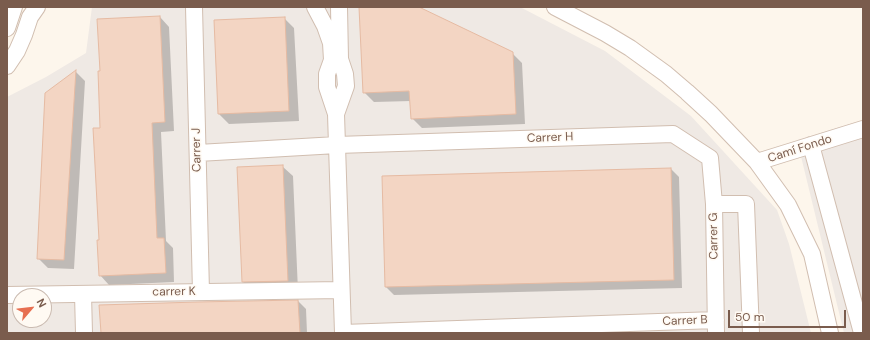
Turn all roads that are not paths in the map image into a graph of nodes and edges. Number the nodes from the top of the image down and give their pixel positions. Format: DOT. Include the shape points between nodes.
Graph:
graph roads {
  1 [pos="14,7"];
  2 [pos="194,7"];
  3 [pos="306,7"];
  4 [pos="315,7"];
  5 [pos="325,7"];
  6 [pos="339,7"];
  7 [pos="349,7"];
  8 [pos="555,7"];
  9 [pos="32,10"];
  10 [pos="7,28"];
  11 [pos="329,36"];
  12 [pos="7,66"];
  13 [pos="327,74"];
  14 [pos="345,74"];
  15 [pos="336,114"];
  16 [pos="863,129"];
  17 [pos="337,145"];
  18 [pos="811,145"];
  19 [pos="198,153"];
  20 [pos="757,162"];
  21 [pos="714,204"];
  22 [pos="341,290"];
  23 [pos="201,292"];
  24 [pos="84,294"];
  25 [pos="7,295"];
  26 [pos="716,327"];
  27 [pos="84,333"];
  28 [pos="342,333"];
  29 [pos="751,333"];
  30 [pos="830,333"];
  31 [pos="862,333"];
  1 -- 10 [label="street"];
  2 -- 19 [label="street, Carrer J"];
  3 -- 13 [label="street" via="320,37"];
  4 -- 11 [label="street"];
  5 -- 11 [label="street"];
  6 -- 14 [label="street" via="340,59"];
  7 -- 14 [label="street" via="350,58"];
  8 -- 20 [label="street" via="630,48 666,74 711,114"];
  9 -- 12 [label="street" via="17,51"];
  11 -- 13 [label="street" via="332,60"];
  13 -- 15 [label="street" via="327,87"];
  14 -- 15 [label="street" via="346,86"];
  15 -- 17 [label="street"];
  16 -- 18 [label="street, Camí Fondo"];
  17 -- 19 [label="street"];
  17 -- 21 [label="street, Carrer H" via="673,134 710,158"];
  17 -- 22 [label="street"];
  18 -- 20 [label="street, Camí Fondo"];
  18 -- 31 [label="street"];
  19 -- 23 [label="street, Carrer J"];
  20 -- 30 [label="street, Camí Fondo" via="788,205 812,254"];
  21 -- 26 [label="street, Carrer G"];
  21 -- 29 [label="street, Carrer G" via="746,204"];
  22 -- 23 [label="street, carrer K"];
  22 -- 28 [label="street"];
  23 -- 24 [label="street, carrer K"];
  24 -- 25 [label="street, carrer K"];
  24 -- 27 [label="street"];
  26 -- 28 [label="street, Carrer B"];
}
